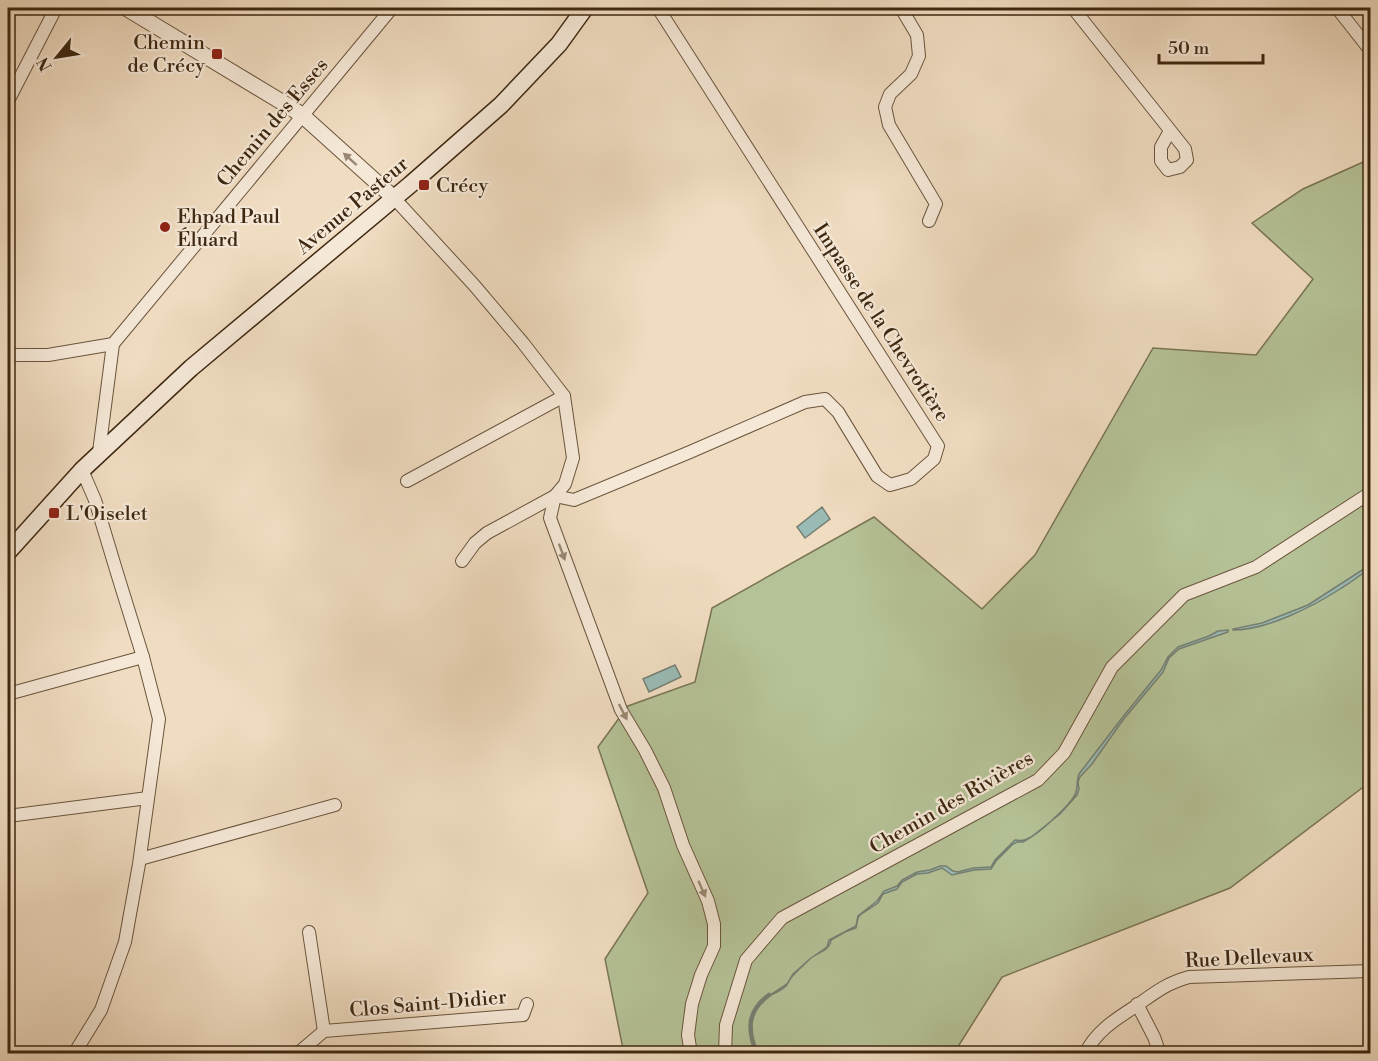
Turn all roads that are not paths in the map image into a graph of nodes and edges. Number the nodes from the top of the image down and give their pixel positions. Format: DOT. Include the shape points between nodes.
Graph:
graph roads {
  1 [pos="56,8"];
  2 [pos="126,8"];
  3 [pos="392,8"];
  4 [pos="585,8"];
  5 [pos="658,8"];
  6 [pos="901,8"];
  7 [pos="1073,8"];
  8 [pos="1337,8"];
  9 [pos="1371,50"];
  10 [pos="8,101"];
  11 [pos="303,116"];
  12 [pos="1170,131"];
  13 [pos="394,198"];
  14 [pos="928,221"];
  15 [pos="113,344"];
  16 [pos="8,355"];
  17 [pos="564,396"];
  18 [pos="99,452"];
  19 [pos="82,470"];
  20 [pos="407,482"];
  21 [pos="1371,493"];
  22 [pos="555,496"];
  23 [pos="8,552"];
  24 [pos="462,561"];
  25 [pos="143,657"];
  26 [pos="8,694"];
  27 [pos="148,798"];
  28 [pos="335,805"];
  29 [pos="8,816"];
  30 [pos="140,859"];
  31 [pos="309,932"];
  32 [pos="1371,970"];
  33 [pos="527,1004"];
  34 [pos="1137,1004"];
  35 [pos="324,1031"];
  36 [pos="74,1053"];
  37 [pos="297,1053"];
  38 [pos="691,1053"];
  39 [pos="725,1053"];
  40 [pos="1085,1053"];
  41 [pos="1160,1053"];
  1 -- 10 [label="street"];
  2 -- 11 [label="street"];
  3 -- 11 [label="street, Chemin des Esses"];
  4 -- 13 [label="main road, Avenue Pasteur" via="559,44 501,105"];
  5 -- 22 [label="street, Impasse de la Chevrotière" via="938,446 934,459 911,479 890,485 877,476 838,412 825,399 805,402 574,500"];
  6 -- 14 [label="street" via="917,35 919,56 911,74 890,94 885,107 889,125 936,204"];
  7 -- 12 [label="street"];
  8 -- 9 [label="street"];
  13 -- 11 [label="street, one-way"];
  11 -- 15 [label="street, Chemin des Esses"];
  13 -- 17 [label="street" via="474,285"];
  13 -- 18 [label="main road, Avenue Pasteur" via="191,368"];
  15 -- 16 [label="street" via="48,355"];
  15 -- 18 [label="street"];
  17 -- 20 [label="street"];
  17 -- 22 [label="street" via="573,458 565,484"];
  18 -- 19 [label="main road, Avenue Pasteur"];
  19 -- 23 [label="main road, Avenue Pasteur"];
  19 -- 25 [label="street" via="95,500"];
  21 -- 39 [label="street, Chemin des Rivières" via="1256,567 1184,595 1112,667 1064,753 1038,780 782,918 746,960 726,1025"];
  22 -- 24 [label="street" via="488,533"];
  22 -- 38 [label="street, one-way" via="550,519 601,658 621,710 664,788 714,924 714,946 692,1004 688,1035"];
  25 -- 26 [label="street"];
  25 -- 27 [label="street" via="159,719"];
  27 -- 29 [label="street"];
  27 -- 30 [label="street"];
  28 -- 30 [label="street"];
  30 -- 36 [label="street" via="125,942 101,1010"];
  31 -- 35 [label="street, Clos Saint-Didier"];
  32 -- 34 [label="street, Rue Dellevaux" via="1189,977 1158,989"];
  33 -- 35 [label="street, Clos Saint-Didier" via="523,1015"];
  34 -- 40 [label="street, Rue Dellevaux" via="1110,1022"];
  34 -- 41 [label="street"];
  35 -- 37 [label="street, Clos Saint-Didier"];
}
